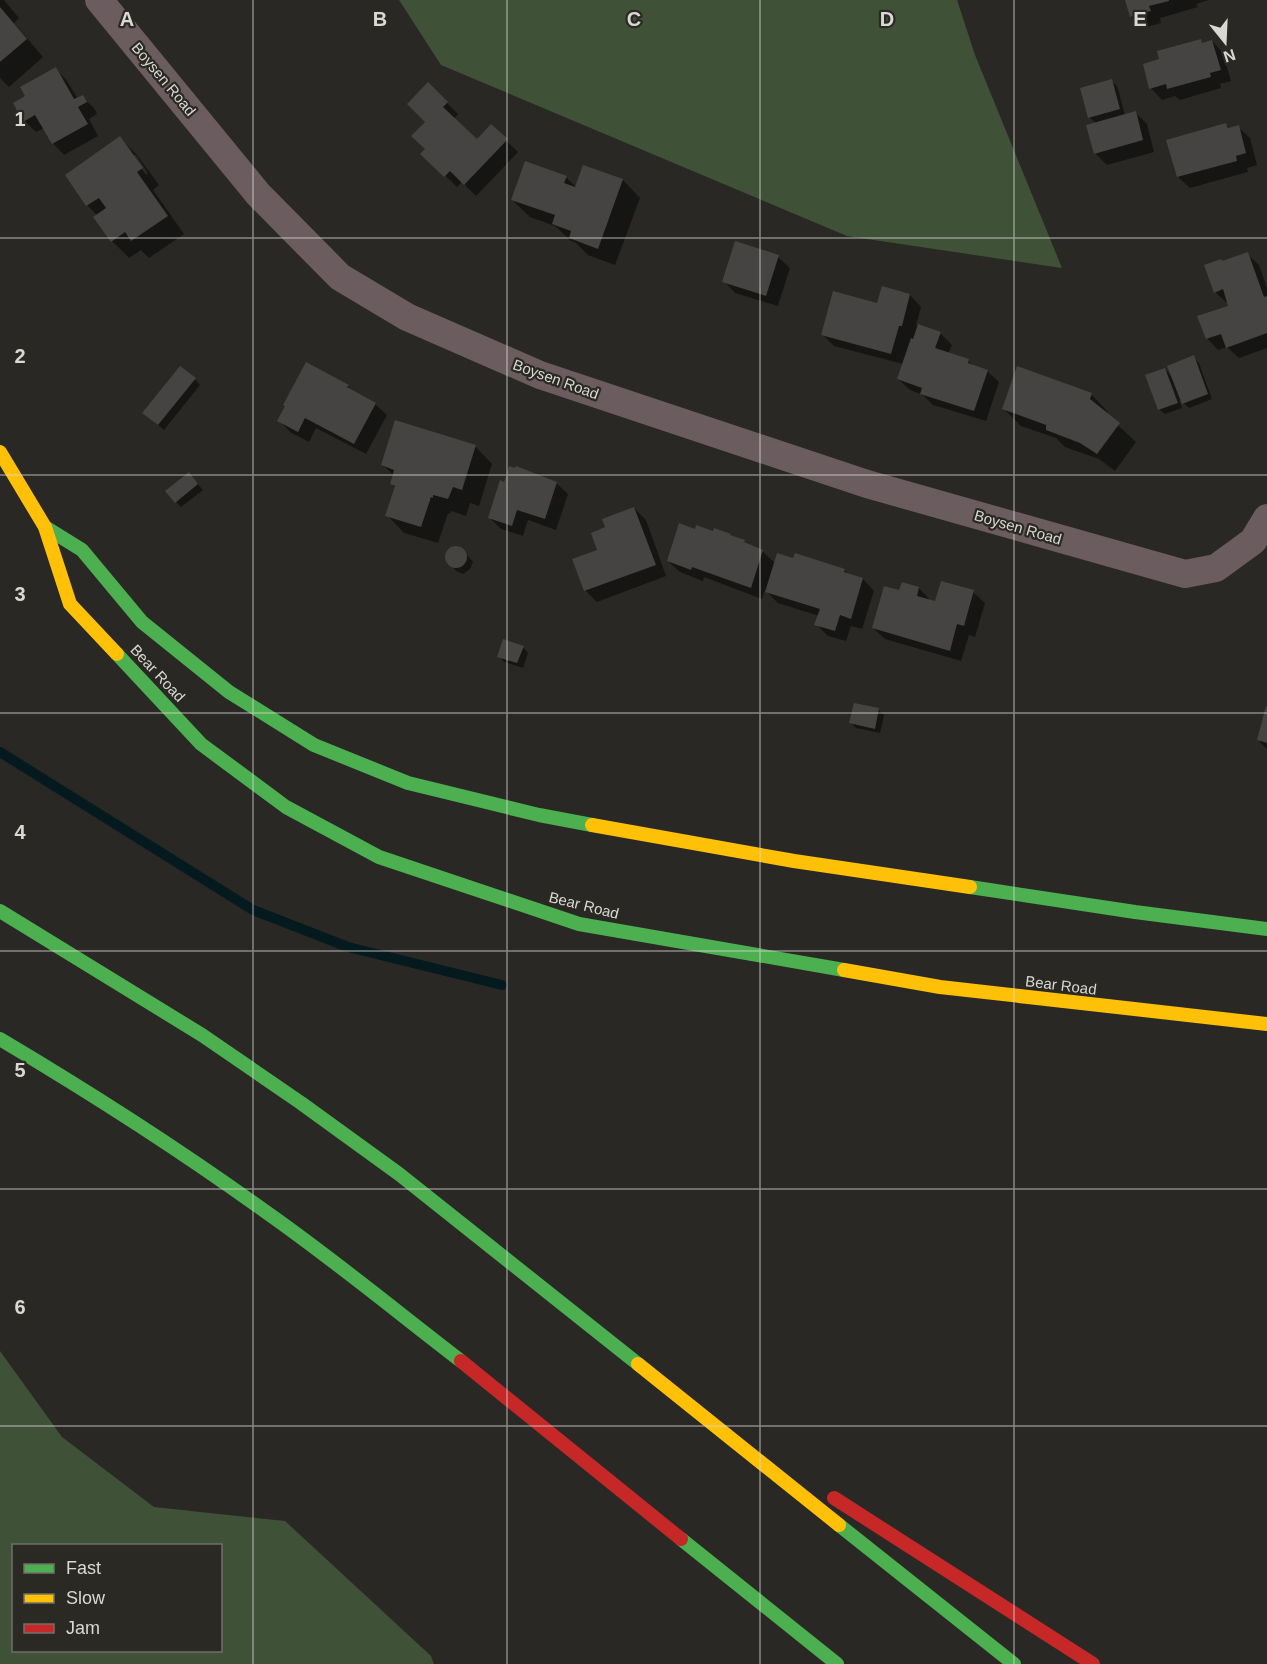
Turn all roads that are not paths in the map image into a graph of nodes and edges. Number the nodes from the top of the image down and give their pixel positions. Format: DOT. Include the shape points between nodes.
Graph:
graph roads {
  1 [pos="99,0"];
  2 [pos="0,452"];
  3 [pos="1267,518"];
  4 [pos="45,527"];
  5 [pos="0,911"];
  6 [pos="1267,929"];
  7 [pos="1267,1024"];
  8 [pos="0,1039"];
  9 [pos="684,1401"];
  10 [pos="794,1472"];
  11 [pos="824,1491"];
  12 [pos="837,1664"];
  13 [pos="1014,1664"];
  14 [pos="1093,1664"];
  1 -- 3 [label="street, Boysen Road" via="258,194 340,277 407,317 540,375 867,484 1185,574 1216,568 1253,541"];
  2 -- 4 [label="main road, Bear Road"];
  4 -- 6 [label="main road, Bear Road" via="81,550 142,622 229,692 314,745 408,783 539,815 794,861"];
  4 -- 7 [label="main road, Bear Road" via="70,604 201,744 286,807 379,857 579,924 940,987"];
  5 -- 9 [label="main road" via="203,1036 302,1103 399,1174"];
  8 -- 12 [label="main road" via="168,1143 268,1213 453,1355"];
  9 -- 10 [label="main road"];
  9 -- 13 [label="main road"];
  11 -- 14 [label="main road"];
}
